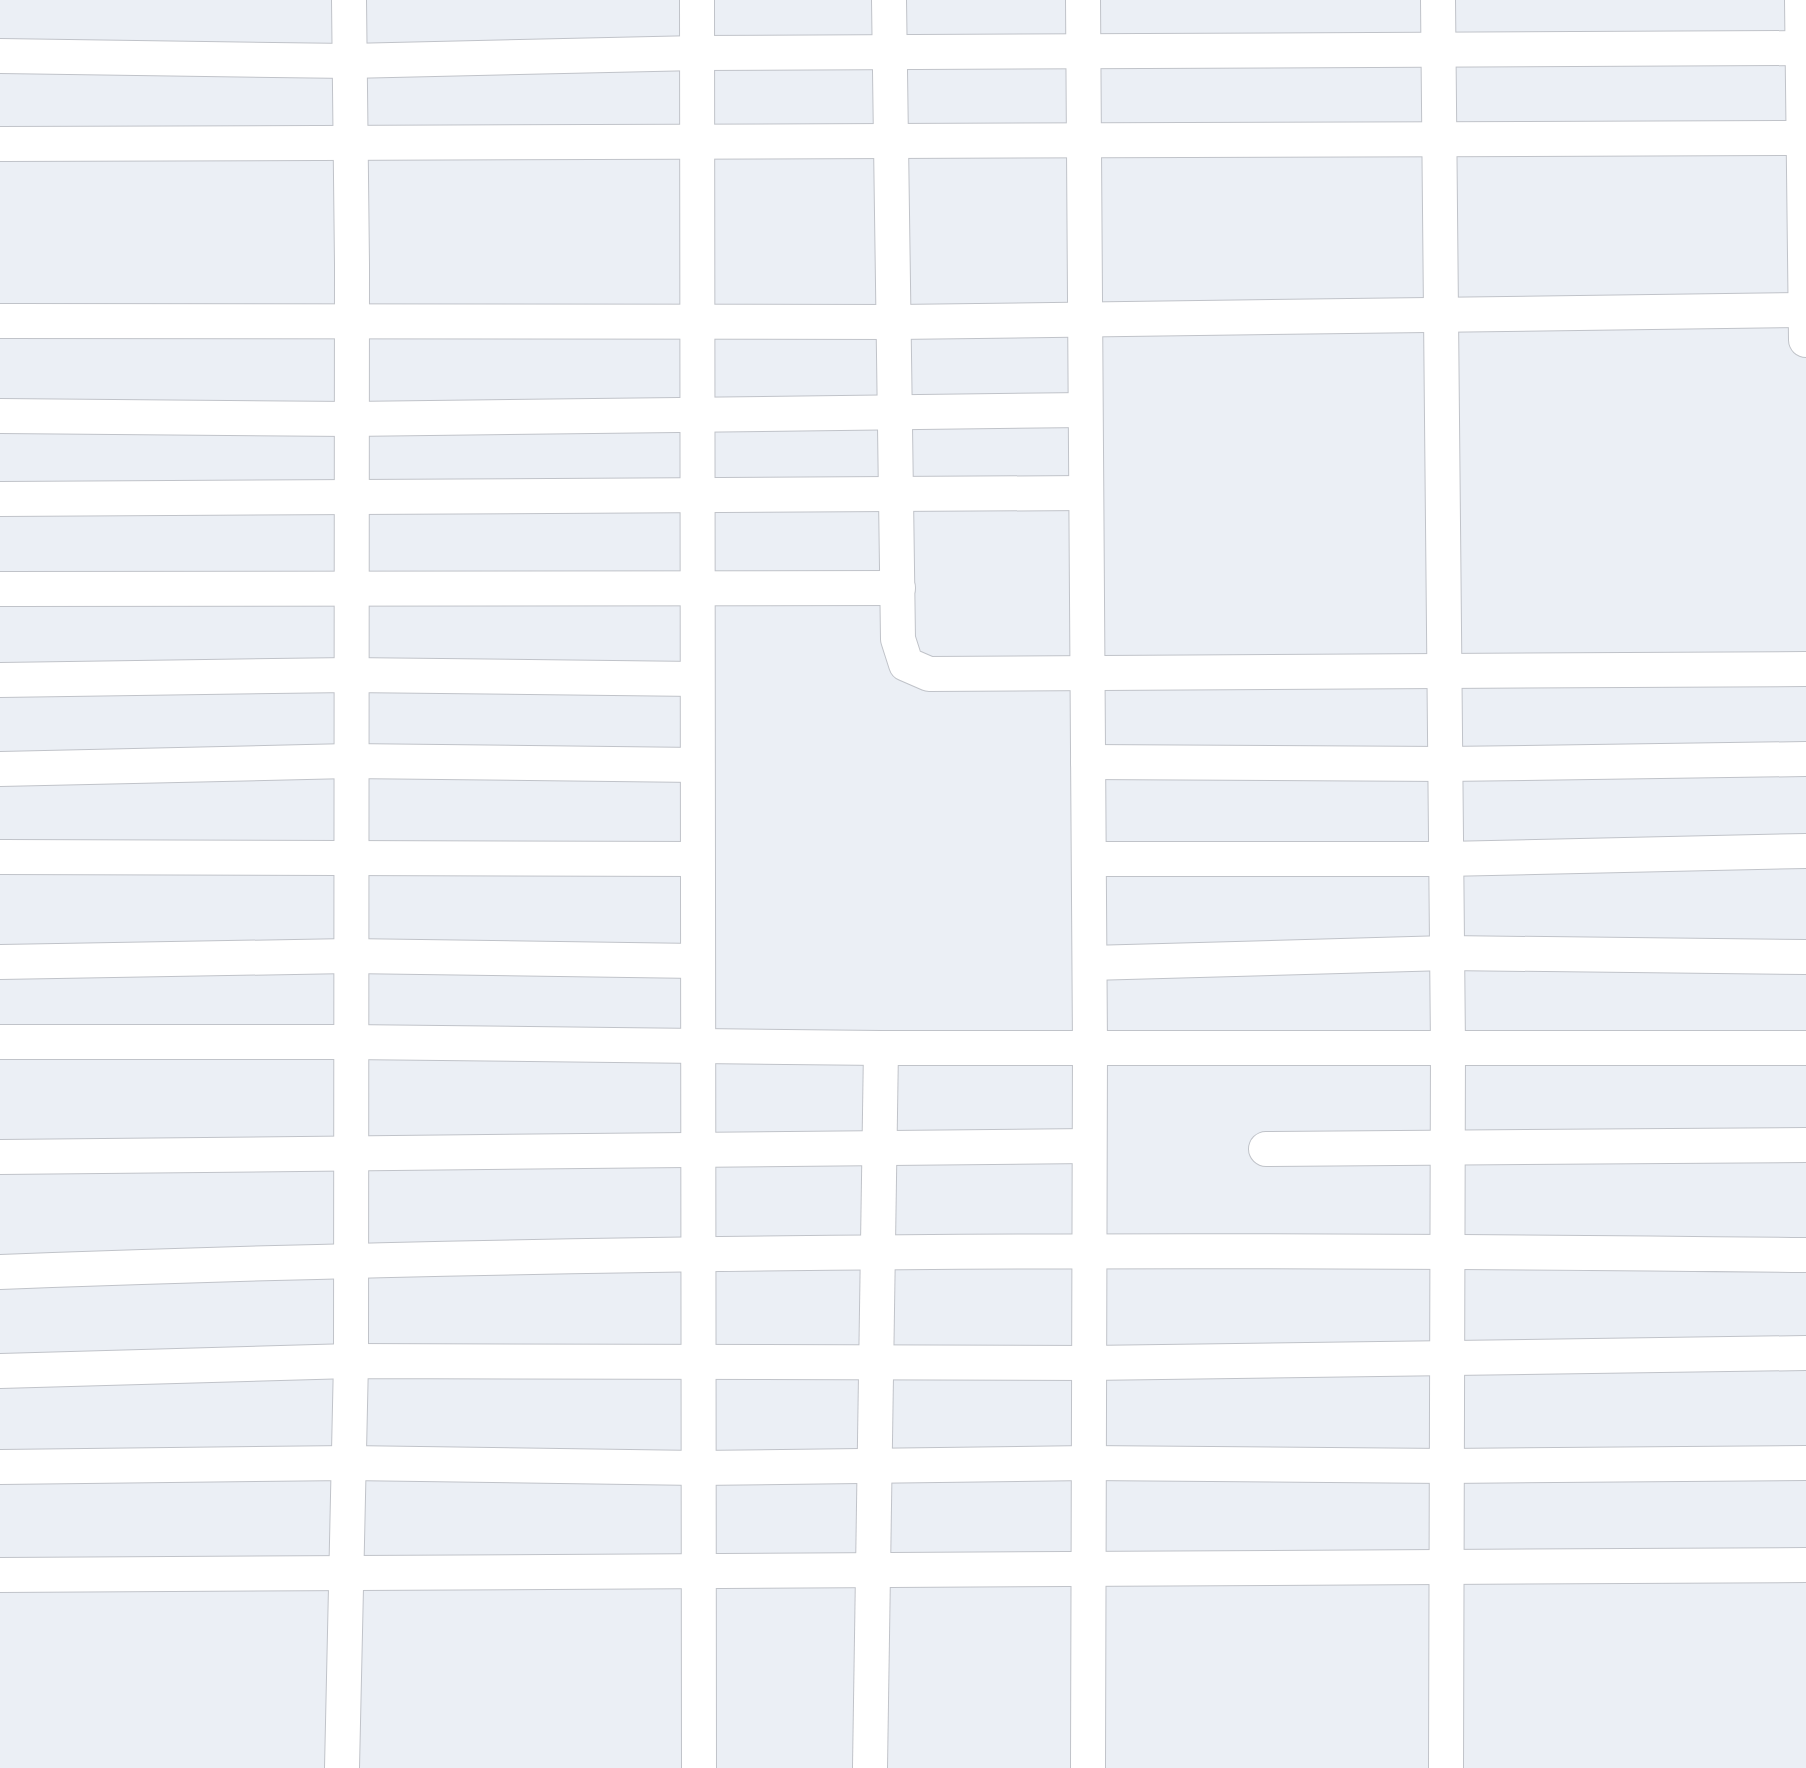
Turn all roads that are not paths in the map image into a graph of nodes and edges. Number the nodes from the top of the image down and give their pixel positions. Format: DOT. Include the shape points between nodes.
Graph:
graph roads {
  1 [pos="349,0"];
  2 [pos="697,0"];
  3 [pos="889,0"];
  4 [pos="1083,0"];
  5 [pos="1438,0"];
  6 [pos="1802,0"];
  7 [pos="1804,48"];
  8 [pos="1439,51"];
  9 [pos="890,52"];
  10 [pos="698,53"];
  11 [pos="1083,53"];
  12 [pos="0,56"];
  13 [pos="349,61"];
  14 [pos="1439,137"];
  15 [pos="1083,138"];
  16 [pos="1804,138"];
  17 [pos="350,143"];
  18 [pos="892,143"];
  19 [pos="0,144"];
  20 [pos="698,144"];
  21 [pos="1805,175"];
  22 [pos="1806,310"];
  23 [pos="1440,315"];
  24 [pos="1085,319"];
  25 [pos="0,321"];
  26 [pos="352,321"];
  27 [pos="699,321"];
  28 [pos="896,322"];
  29 [pos="1806,340"];
  30 [pos="1085,410"];
  31 [pos="895,411"];
  32 [pos="697,412"];
  33 [pos="0,416"];
  34 [pos="350,419"];
  35 [pos="1085,493"];
  36 [pos="697,494"];
  37 [pos="896,494"];
  38 [pos="350,498"];
  39 [pos="0,499"];
  40 [pos="697,587"];
  41 [pos="898,588"];
  42 [pos="0,589"];
  43 [pos="349,589"];
  44 [pos="1443,668"];
  45 [pos="1806,669"];
  46 [pos="1087,672"];
  47 [pos="349,675"];
  48 [pos="697,679"];
  49 [pos="0,680"];
  50 [pos="1806,759"];
  51 [pos="349,761"];
  52 [pos="1088,762"];
  53 [pos="1445,764"];
  54 [pos="697,765"];
  55 [pos="0,769"];
  56 [pos="1806,851"];
  57 [pos="349,855"];
  58 [pos="0,857"];
  59 [pos="697,859"];
  60 [pos="1089,859"];
  61 [pos="1445,859"];
  62 [pos="1447,953"];
  63 [pos="349,956"];
  64 [pos="1806,957"];
  65 [pos="697,961"];
  66 [pos="0,962"];
  67 [pos="1090,963"];
  68 [pos="0,1042"];
  69 [pos="349,1042"];
  70 [pos="697,1046"];
  71 [pos="881,1048"];
  72 [pos="1090,1048"];
  73 [pos="1448,1048"];
  74 [pos="1806,1048"];
  75 [pos="1806,1145"];
  76 [pos="879,1146"];
  77 [pos="1089,1146"];
  78 [pos="696,1149"];
  79 [pos="1266,1149"];
  80 [pos="1448,1149"];
  81 [pos="350,1154"];
  82 [pos="0,1157"];
  83 [pos="1088,1251"];
  84 [pos="1447,1251"];
  85 [pos="696,1253"];
  86 [pos="877,1254"];
  87 [pos="1806,1255"];
  88 [pos="351,1258"];
  89 [pos="0,1272"];
  90 [pos="1806,1353"];
  91 [pos="1447,1356"];
  92 [pos="876,1360"];
  93 [pos="351,1361"];
  94 [pos="697,1361"];
  95 [pos="1089,1363"];
  96 [pos="0,1371"];
  97 [pos="349,1463"];
  98 [pos="1088,1463"];
  99 [pos="1806,1463"];
  100 [pos="1447,1466"];
  101 [pos="0,1467"];
  102 [pos="875,1467"];
  103 [pos="698,1468"];
  104 [pos="1806,1565"];
  105 [pos="1447,1566"];
  106 [pos="698,1568"];
  107 [pos="1088,1570"];
  108 [pos="873,1571"];
  109 [pos="346,1572"];
  110 [pos="0,1575"];
  111 [pos="342,1768"];
  112 [pos="699,1768"];
  113 [pos="870,1768"];
  114 [pos="1088,1768"];
  115 [pos="1446,1768"];
  1 -- 13 [label="street"];
  2 -- 10 [label="street"];
  3 -- 9 [label="street"];
  4 -- 11 [label="street"];
  5 -- 8 [label="street"];
  6 -- 7 [label="street"];
  7 -- 8 [label="street"];
  7 -- 16 [label="street"];
  8 -- 11 [label="street"];
  8 -- 14 [label="street"];
  9 -- 10 [label="street"];
  9 -- 11 [label="street"];
  9 -- 18 [label="street"];
  10 -- 13 [label="street"];
  10 -- 20 [label="street"];
  11 -- 15 [label="street"];
  12 -- 13 [label="street"];
  13 -- 17 [label="street"];
  14 -- 15 [label="street"];
  14 -- 16 [label="street"];
  14 -- 23 [label="street"];
  15 -- 18 [label="street"];
  15 -- 24 [label="street"];
  16 -- 21 [label="street"];
  17 -- 19 [label="street"];
  17 -- 20 [label="street"];
  17 -- 26 [label="street"];
  18 -- 20 [label="street"];
  18 -- 28 [label="street"];
  20 -- 27 [label="street"];
  21 -- 22 [label="street"];
  22 -- 23 [label="street"];
  22 -- 29 [label="street"];
  23 -- 24 [label="street"];
  23 -- 44 [label="street"];
  24 -- 28 [label="street"];
  24 -- 30 [label="street"];
  25 -- 26 [label="street"];
  26 -- 27 [label="street"];
  26 -- 34 [label="street"];
  27 -- 28 [label="street"];
  27 -- 32 [label="street"];
  28 -- 31 [label="street"];
  30 -- 31 [label="street"];
  30 -- 35 [label="street"];
  31 -- 32 [label="street"];
  31 -- 37 [label="street"];
  32 -- 34 [label="street"];
  32 -- 36 [label="street"];
  33 -- 34 [label="street"];
  34 -- 38 [label="street"];
  35 -- 37 [label="street"];
  35 -- 46 [label="street"];
  36 -- 37 [label="street"];
  36 -- 38 [label="street"];
  36 -- 40 [label="street"];
  37 -- 41 [label="street"];
  38 -- 39 [label="street"];
  38 -- 43 [label="street"];
  40 -- 41 [label="street"];
  40 -- 43 [label="street"];
  40 -- 48 [label="street"];
  41 -- 46 [label="street" via="898,639 906,664 929,674"];
  42 -- 43 [label="street"];
  43 -- 47 [label="street"];
  44 -- 45 [label="street"];
  44 -- 46 [label="street"];
  44 -- 53 [label="street"];
  46 -- 52 [label="street"];
  47 -- 48 [label="street"];
  47 -- 49 [label="street"];
  47 -- 51 [label="street"];
  48 -- 54 [label="street"];
  50 -- 53 [label="street"];
  51 -- 54 [label="street"];
  51 -- 55 [label="street"];
  51 -- 57 [label="street"];
  52 -- 53 [label="street"];
  52 -- 60 [label="street"];
  53 -- 61 [label="street"];
  54 -- 59 [label="street"];
  56 -- 61 [label="street"];
  57 -- 58 [label="street"];
  57 -- 59 [label="street"];
  57 -- 63 [label="street"];
  59 -- 65 [label="street"];
  60 -- 61 [label="street"];
  60 -- 67 [label="street"];
  61 -- 62 [label="street"];
  62 -- 64 [label="street"];
  62 -- 67 [label="street"];
  62 -- 73 [label="street"];
  63 -- 65 [label="street"];
  63 -- 66 [label="street"];
  63 -- 69 [label="street"];
  65 -- 70 [label="street"];
  67 -- 72 [label="street"];
  68 -- 69 [label="street"];
  69 -- 70 [label="street"];
  69 -- 81 [label="street"];
  70 -- 71 [label="street"];
  70 -- 78 [label="street"];
  71 -- 72 [label="street"];
  71 -- 76 [label="street"];
  72 -- 73 [label="street"];
  72 -- 77 [label="street"];
  73 -- 74 [label="street"];
  73 -- 80 [label="street"];
  75 -- 80 [label="street"];
  76 -- 77 [label="street"];
  76 -- 78 [label="street"];
  76 -- 86 [label="street"];
  77 -- 83 [label="street"];
  78 -- 81 [label="street"];
  78 -- 85 [label="street"];
  79 -- 80 [label="street"];
  80 -- 84 [label="street"];
  81 -- 82 [label="street"];
  81 -- 88 [label="street"];
  83 -- 84 [label="street"];
  83 -- 86 [label="street"];
  83 -- 95 [label="street"];
  84 -- 87 [label="street"];
  84 -- 91 [label="street"];
  85 -- 86 [label="street"];
  85 -- 88 [label="street"];
  85 -- 94 [label="street"];
  86 -- 92 [label="street"];
  88 -- 89 [label="street"];
  88 -- 93 [label="street"];
  90 -- 91 [label="street"];
  91 -- 95 [label="street"];
  91 -- 100 [label="street"];
  92 -- 94 [label="street"];
  92 -- 95 [label="street"];
  92 -- 102 [label="street"];
  93 -- 94 [label="street"];
  93 -- 96 [label="street"];
  93 -- 97 [label="street"];
  94 -- 103 [label="street"];
  95 -- 98 [label="street"];
  97 -- 101 [label="street"];
  97 -- 103 [label="street"];
  97 -- 109 [label="street"];
  98 -- 100 [label="street"];
  98 -- 102 [label="street"];
  98 -- 107 [label="street"];
  99 -- 100 [label="street"];
  100 -- 105 [label="street"];
  102 -- 103 [label="street"];
  102 -- 108 [label="street"];
  103 -- 106 [label="street"];
  104 -- 105 [label="street"];
  105 -- 107 [label="street"];
  105 -- 115 [label="street"];
  106 -- 108 [label="street"];
  106 -- 109 [label="street"];
  106 -- 112 [label="street"];
  107 -- 108 [label="street"];
  107 -- 114 [label="street"];
  108 -- 113 [label="street"];
  109 -- 110 [label="street"];
  109 -- 111 [label="street"];
}
